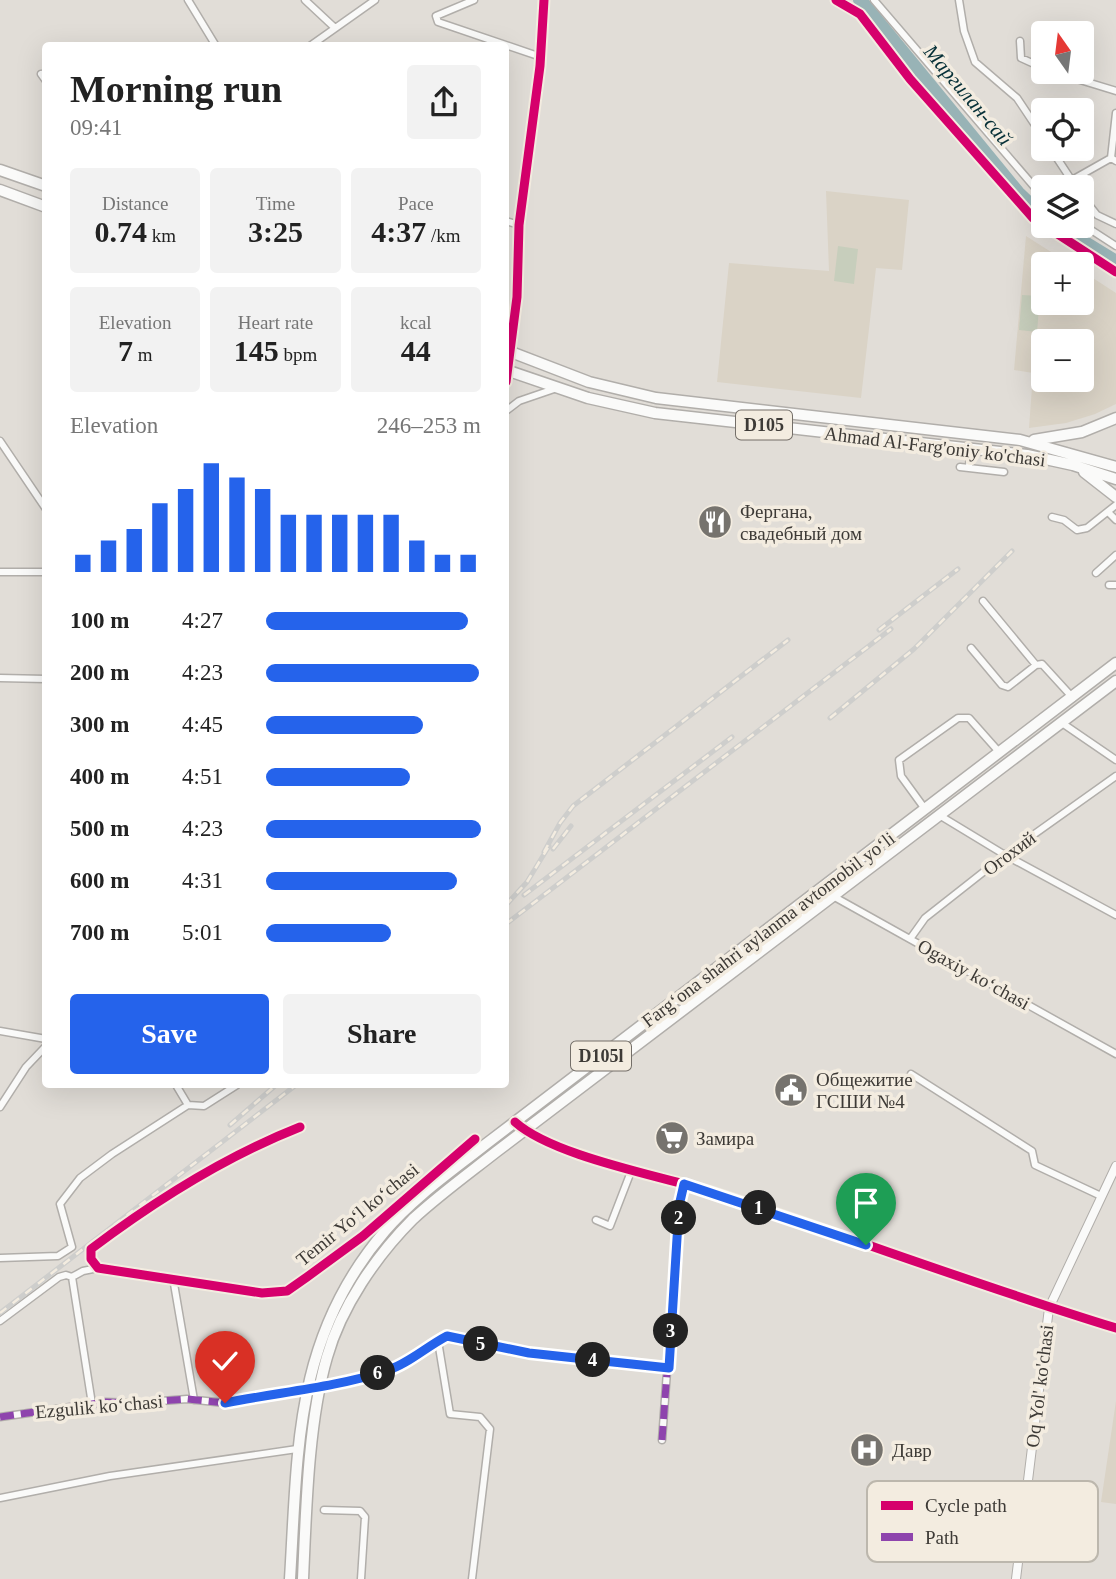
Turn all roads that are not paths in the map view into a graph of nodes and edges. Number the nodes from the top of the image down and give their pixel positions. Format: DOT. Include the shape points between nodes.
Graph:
graph roads {
  1 [pos="188,0"];
  2 [pos="305,0"];
  3 [pos="375,0"];
  4 [pos="474,0"];
  5 [pos="544,0"];
  6 [pos="836,0"];
  7 [pos="874,0"];
  8 [pos="960,0"];
  9 [pos="335,28"];
  10 [pos="1020,41"];
  11 [pos="214,42"];
  12 [pos="316,42"];
  13 [pos="497,42"];
  14 [pos="509,46"];
  15 [pos="541,57"];
  16 [pos="1031,63"];
  17 [pos="1093,84"];
  18 [pos="1116,91"];
  19 [pos="1116,113"];
  20 [pos="1031,119"];
  21 [pos="1114,160"];
  22 [pos="0,170"];
  23 [pos="1089,175"];
  24 [pos="1031,183"];
  25 [pos="42,185"];
  26 [pos="0,190"];
  27 [pos="42,206"];
  28 [pos="1094,211"];
  29 [pos="509,221"];
  30 [pos="519,225"];
  31 [pos="1116,225"];
  32 [pos="1094,232"];
  33 [pos="1116,246"];
  34 [pos="1116,272"];
  35 [pos="509,340"];
  36 [pos="509,352"];
  37 [pos="509,375"];
  38 [pos="557,388"];
  39 [pos="509,409"];
  40 [pos="1116,418"];
  41 [pos="1020,440"];
  42 [pos="0,441"];
  43 [pos="970,449"];
  44 [pos="1073,465"];
  45 [pos="960,467"];
  46 [pos="1116,467"];
  47 [pos="969,468"];
  48 [pos="1004,472"];
  49 [pos="1116,479"];
  50 [pos="1116,497"];
  51 [pos="42,503"];
  52 [pos="1116,505"];
  53 [pos="1108,512"];
  54 [pos="1052,517"];
  55 [pos="1116,520"];
  56 [pos="1116,555"];
  57 [pos="0,572"];
  58 [pos="42,572"];
  59 [pos="1096,573"];
  60 [pos="983,601"];
  61 [pos="971,648"];
  62 [pos="1116,663"];
  63 [pos="1036,665"];
  64 [pos="0,678"];
  65 [pos="42,679"];
  66 [pos="1116,681"];
  67 [pos="1073,698"];
  68 [pos="1062,723"];
  69 [pos="1000,753"];
  70 [pos="1116,760"];
  71 [pos="1116,776"];
  72 [pos="926,809"];
  73 [pos="939,815"];
  74 [pos="1005,855"];
  75 [pos="831,895"];
  76 [pos="1116,915"];
  77 [pos="910,939"];
  78 [pos="0,1031"];
  79 [pos="42,1038"];
  80 [pos="42,1049"];
  81 [pos="1116,1054"];
  82 [pos="911,1074"];
  83 [pos="178,1088"];
  84 [pos="232,1088"];
  85 [pos="188,1105"];
  86 [pos="0,1107"];
  87 [pos="515,1122"];
  88 [pos="300,1127"];
  89 [pos="524,1130"];
  90 [pos="475,1139"];
  91 [pos="1116,1166"];
  92 [pos="632,1168"];
  93 [pos="684,1184"];
  94 [pos="1101,1196"];
  95 [pos="596,1220"];
  96 [pos="0,1258"];
  97 [pos="99,1268"];
  98 [pos="72,1277"];
  99 [pos="173,1278"];
  100 [pos="1049,1308"];
  101 [pos="0,1321"];
  102 [pos="1116,1328"];
  103 [pos="438,1341"];
  104 [pos="669,1368"];
  105 [pos="306,1388"];
  106 [pos="319,1389"];
  107 [pos="194,1400"];
  108 [pos="92,1404"];
  109 [pos="0,1417"];
  110 [pos="662,1440"];
  111 [pos="297,1449"];
  112 [pos="1028,1481"];
  113 [pos="0,1498"];
  114 [pos="324,1510"];
  115 [pos="290,1579"];
  116 [pos="303,1579"];
  117 [pos="361,1579"];
  118 [pos="472,1579"];
  1 -- 11 [label="street"];
  2 -- 9 [label="street"];
  3 -- 9 [label="street"];
  4 -- 13 [label="street" via="436,16 438,22"];
  5 -- 15 [label="street"];
  6 -- 34 [label="street" via="860,13 911,79 1033,218"];
  7 -- 24 [label="street"];
  8 -- 20 [label="street" via="975,62 1017,98"];
  9 -- 12 [label="street"];
  10 -- 16 [label="street" via="1021,58"];
  14 -- 15 [label="street"];
  15 -- 30 [label="street"];
  17 -- 18 [label="street"];
  19 -- 21 [label="street"];
  21 -- 23 [label="street"];
  22 -- 25 [label="highway"];
  26 -- 27 [label="highway"];
  28 -- 31 [label="street"];
  29 -- 30 [label="street"];
  30 -- 35 [label="street" via="517,297"];
  32 -- 33 [label="street"];
  36 -- 41 [label="highway, Ahmad Al-Farg'oniy ko'chasi / D105" via="589,382 656,398"];
  37 -- 38 [label="highway, Ahmad Al-Farg'oniy ko'chasi / D105"];
  38 -- 39 [label="street"];
  38 -- 43 [label="highway, Ahmad Al-Farg'oniy ko'chasi / D105" via="655,413"];
  40 -- 41 [label="highway" via="1061,437"];
  41 -- 46 [label="highway, Ahmad Al-Farg'oniy ko'chasi / D105"];
  42 -- 51 [label="street"];
  43 -- 44 [label="highway, Ahmad Al-Farg'oniy ko'chasi / D105"];
  43 -- 47 [label="street"];
  44 -- 49 [label="highway, Ahmad Al-Farg'oniy ko'chasi / D105"];
  44 -- 50 [label="highway"];
  45 -- 47 [label="street"];
  47 -- 48 [label="street"];
  52 -- 53 [label="street"];
  53 -- 54 [label="street" via="1077,530"];
  53 -- 55 [label="street"];
  56 -- 59 [label="street"];
  57 -- 58 [label="street"];
  60 -- 63 [label="street"];
  61 -- 63 [label="street" via="1008,687"];
  62 -- 67 [label="highway, Fargʻona shahri aylanma avtomobil yoʻli / D105l"];
  63 -- 67 [label="street" via="1042,664"];
  64 -- 65 [label="street"];
  66 -- 68 [label="highway, Fargʻona shahri aylanma avtomobil yoʻli / D105l"];
  67 -- 69 [label="highway, Fargʻona shahri aylanma avtomobil yoʻli / D105l"];
  68 -- 70 [label="street"];
  68 -- 73 [label="highway, Fargʻona shahri aylanma avtomobil yoʻli / D105l"];
  69 -- 72 [label="highway, Fargʻona shahri aylanma avtomobil yoʻli / D105l"];
  69 -- 72 [label="street" via="970,718 958,718 900,760 901,776"];
  71 -- 74 [label="street, Огохий"];
  72 -- 87 [label="highway, Fargʻona shahri aylanma avtomobil yoʻli / D105l"];
  73 -- 74 [label="street"];
  73 -- 75 [label="highway, Fargʻona shahri aylanma avtomobil yoʻli / D105l"];
  74 -- 76 [label="street"];
  74 -- 77 [label="street, Огохий" via="925,918"];
  75 -- 77 [label="street, Ogaxiy koʻchasi"];
  75 -- 89 [label="highway, Fargʻona shahri aylanma avtomobil yoʻli / D105l"];
  77 -- 81 [label="street, Ogaxiy koʻchasi"];
  78 -- 79 [label="street"];
  80 -- 86 [label="street"];
  82 -- 94 [label="street" via="1032,1151 1035,1165"];
  83 -- 85 [label="street"];
  84 -- 85 [label="street" via="204,1106"];
  85 -- 96 [label="street" via="112,1154 66,1193 60,1214 72,1247 58,1256"];
  87 -- 89 [label="street"];
  87 -- 105 [label="highway, Fargʻona shahri aylanma avtomobil yoʻli / D105l" via="385,1230 337,1303 323,1331"];
  88 -- 97 [label="street" via="250,1147 138,1214 90,1249"];
  89 -- 92 [label="street" via="563,1148"];
  89 -- 106 [label="highway, Fargʻona shahri aylanma avtomobil yoʻli / D105l" via="414,1219 380,1257 336,1332"];
  90 -- 99 [label="street, Temir Yoʻl koʻchasi" via="363,1237 287,1291 262,1293"];
  91 -- 94 [label="street, Oq Yol' ko'chasi"];
  92 -- 93 [label="street"];
  92 -- 95 [label="street" via="610,1226"];
  93 -- 100 [label="street"];
  93 -- 104 [label="street"];
  94 -- 100 [label="street, Oq Yol' ko'chasi"];
  97 -- 98 [label="street"];
  97 -- 99 [label="street, Temir Yoʻl koʻchasi"];
  98 -- 101 [label="street" via="59,1277"];
  98 -- 108 [label="street"];
  99 -- 107 [label="street"];
  100 -- 102 [label="street"];
  100 -- 112 [label="street, Oq Yol' ko'chasi"];
  103 -- 104 [label="street" via="447,1336 529,1353"];
  103 -- 106 [label="street, Ezgulik koʻchasi" via="388,1371"];
  103 -- 118 [label="street" via="450,1414 480,1418 490,1429"];
  104 -- 110 [label="street"];
  105 -- 106 [label="street, Ezgulik koʻchasi"];
  105 -- 107 [label="street, Ezgulik koʻchasi" via="225,1403"];
  105 -- 111 [label="highway, Fargʻona shahri aylanma avtomobil yoʻli / D105l"];
  106 -- 116 [label="highway, Fargʻona shahri aylanma avtomobil yoʻli / D105l"];
  107 -- 108 [label="street, Ezgulik koʻchasi"];
  108 -- 109 [label="street, Ezgulik koʻchasi"];
  111 -- 113 [label="street" via="110,1476"];
  111 -- 115 [label="highway, Fargʻona shahri aylanma avtomobil yoʻli / D105l"];
  114 -- 117 [label="street" via="360,1511 365,1517"];
}
